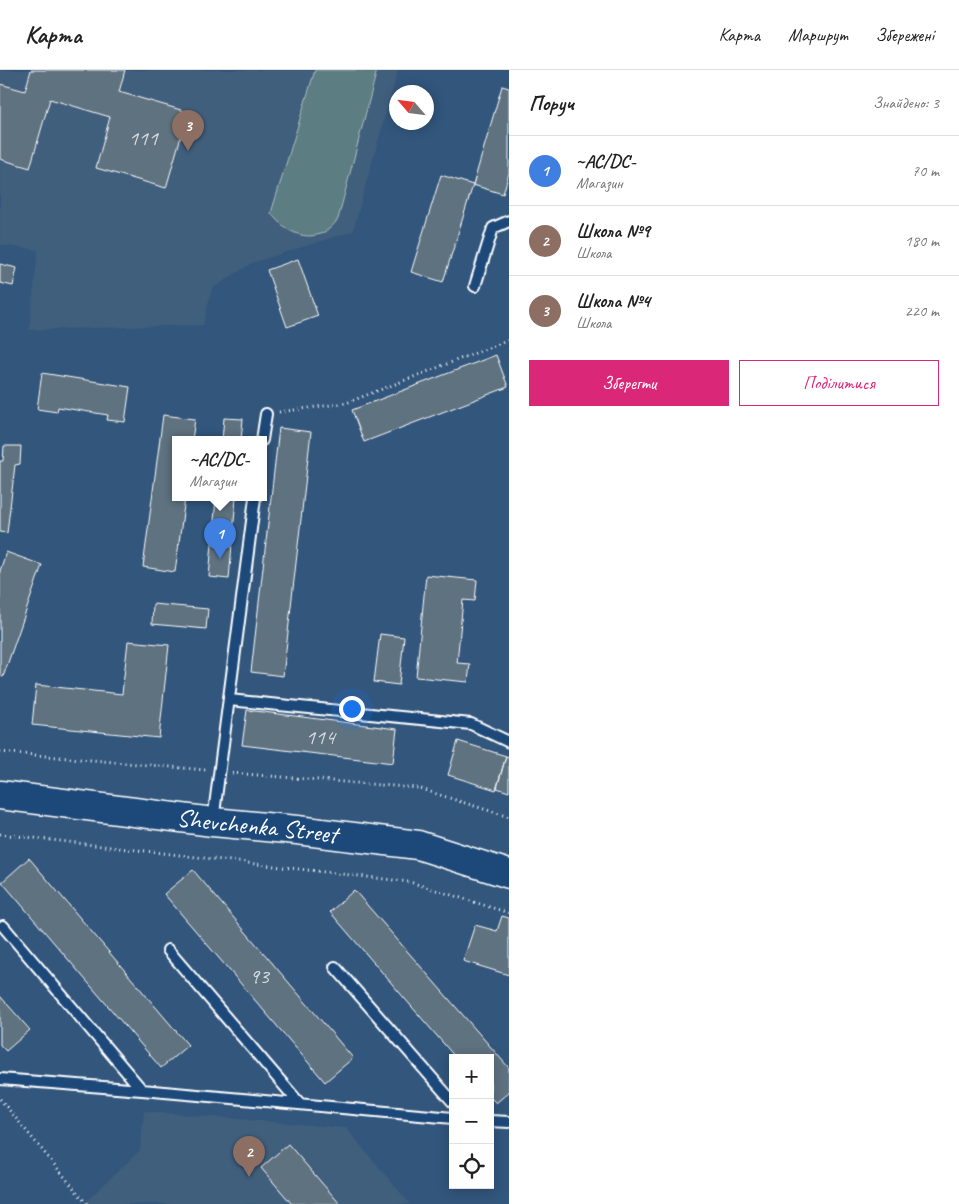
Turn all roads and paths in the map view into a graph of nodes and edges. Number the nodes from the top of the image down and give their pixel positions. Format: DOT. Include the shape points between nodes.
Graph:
graph roads {
  1 [pos="509,220"];
  2 [pos="475,286"];
  3 [pos="509,340"];
  4 [pos="266,414"];
  5 [pos="263,436"];
  6 [pos="255,501"];
  7 [pos="229,700"];
  8 [pos="509,742"];
  9 [pos="0,752"];
  10 [pos="220,772"];
  11 [pos="0,795"];
  12 [pos="509,817"];
  13 [pos="213,822"];
  14 [pos="0,834"];
  15 [pos="509,874"];
  16 [pos="509,913"];
  17 [pos="3,926"];
  18 [pos="168,950"];
  19 [pos="335,967"];
  20 [pos="0,1079"];
  21 [pos="142,1090"];
  22 [pos="0,1099"];
  23 [pos="450,1099"];
  24 [pos="300,1104"];
  25 [pos="449,1118"];
  26 [pos="494,1121"];
  27 [pos="509,1122"];
  28 [pos="86,1204"];
  1 -- 2 [label="lane" via="493,228"];
  3 -- 4 [label="path" via="346,403"];
  4 -- 5 [label="lane"];
  6 -- 7 [label="lane"];
  7 -- 8 [label="lane" via="471,724"];
  7 -- 10 [label="lane"];
  9 -- 10 [label="path"];
  10 -- 12 [label="path" via="418,788"];
  10 -- 13 [label="lane"];
  11 -- 13 [label="street, Shevchenka Street"];
  13 -- 15 [label="street, Shevchenka Street" via="418,845"];
  14 -- 16 [label="path" via="410,882"];
  17 -- 21 [label="lane"];
  18 -- 24 [label="lane"];
  19 -- 23 [label="lane"];
  20 -- 21 [label="lane"];
  21 -- 24 [label="lane"];
  22 -- 28 [label="path"];
  24 -- 25 [label="lane"];
  26 -- 27 [label="lane"];
}
